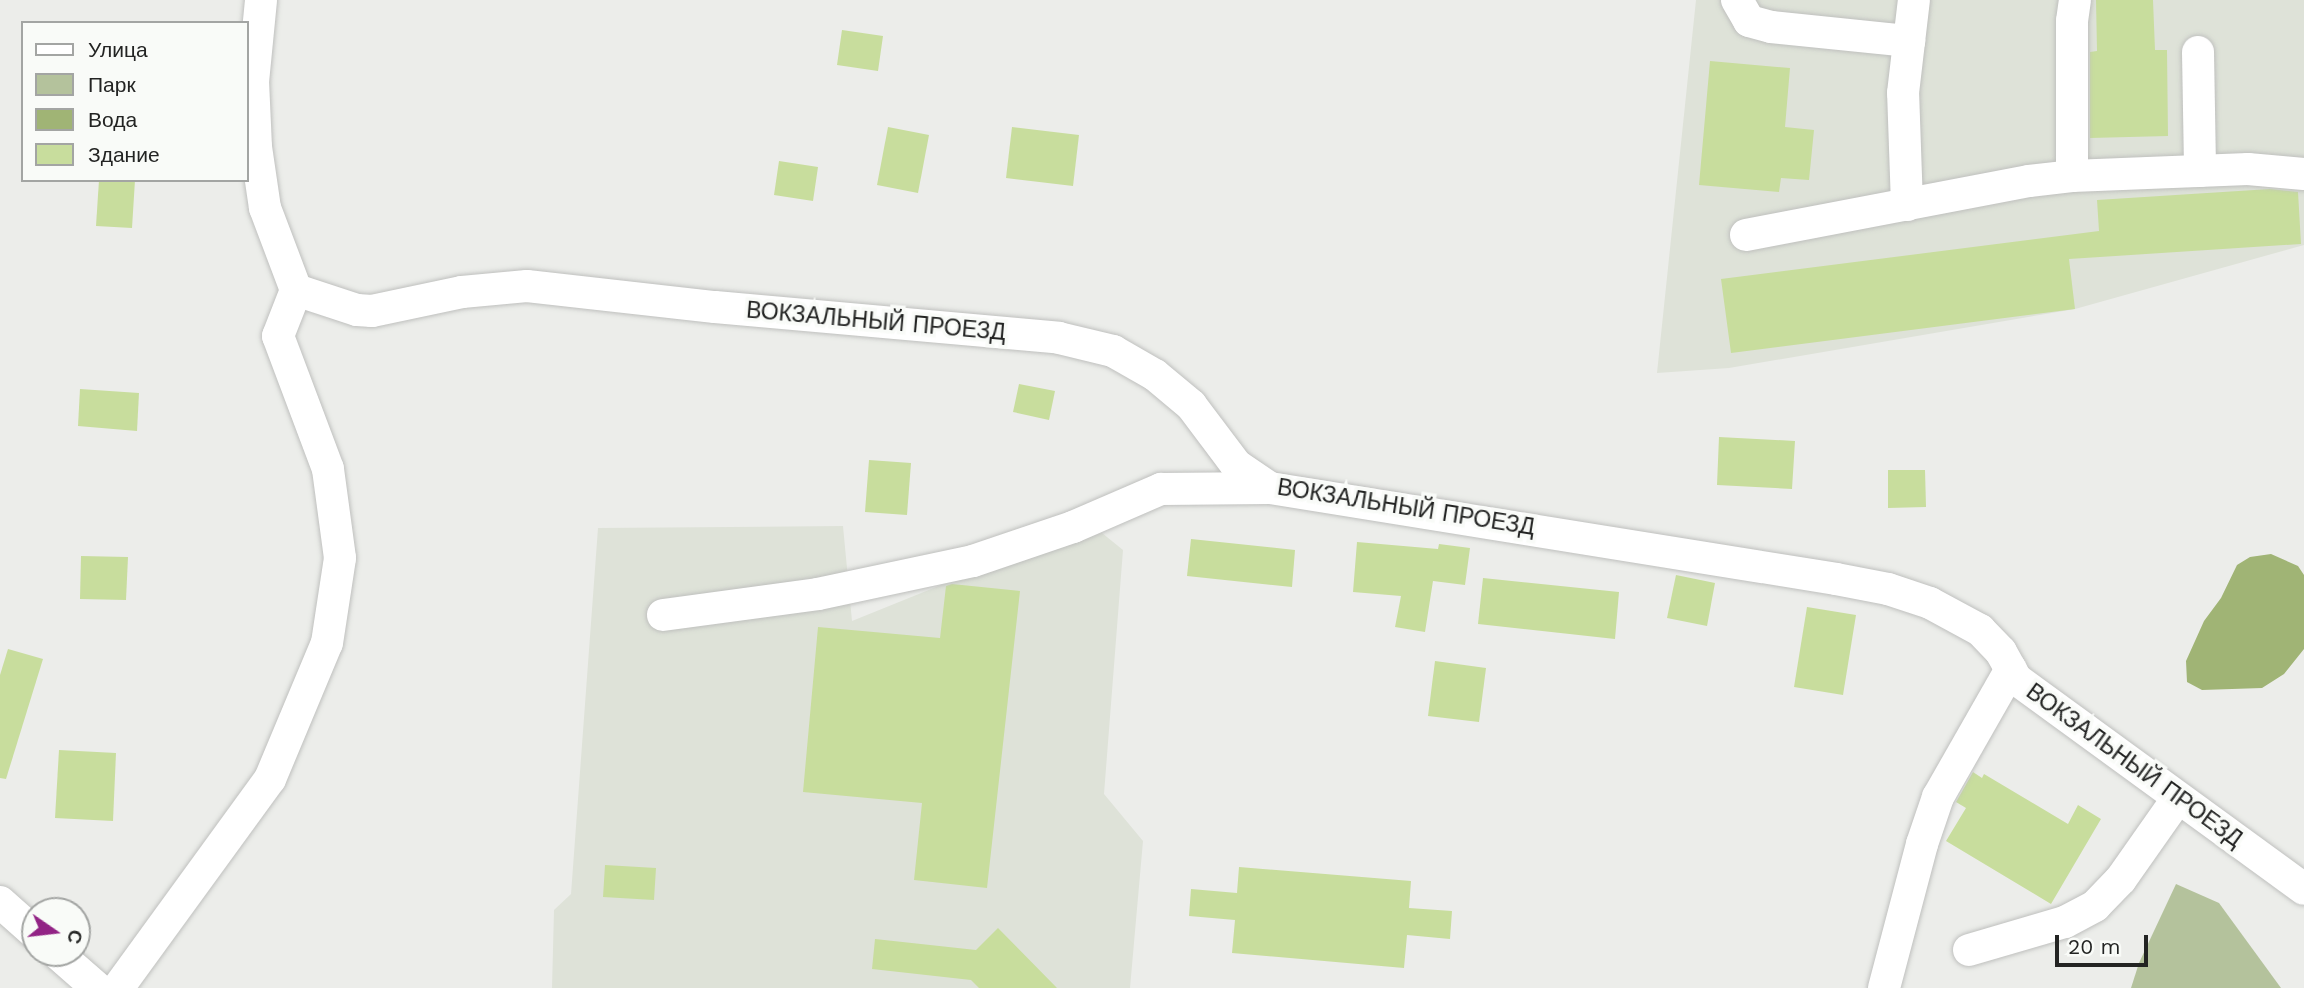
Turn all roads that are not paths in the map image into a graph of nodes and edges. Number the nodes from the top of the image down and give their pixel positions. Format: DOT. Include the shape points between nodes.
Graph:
graph roads {
  1 [pos="261,0"];
  2 [pos="1737,0"];
  3 [pos="1914,0"];
  4 [pos="2075,0"];
  5 [pos="1909,41"];
  6 [pos="2199,52"];
  7 [pos="2200,171"];
  8 [pos="2304,174"];
  9 [pos="2072,176"];
  10 [pos="1906,205"];
  11 [pos="1746,235"];
  12 [pos="296,290"];
  13 [pos="1270,488"];
  14 [pos="663,615"];
  15 [pos="2011,669"];
  16 [pos="2178,798"];
  17 [pos="2304,890"];
  18 [pos="0,902"];
  19 [pos="21,921"];
  20 [pos="1969,950"];
  21 [pos="73,967"];
  22 [pos="97,988"];
  23 [pos="118,988"];
  24 [pos="1884,988"];
  1 -- 12 [label="street" via="253,82 256,148 265,208"];
  2 -- 5 [label="street" via="1749,21 1771,27"];
  3 -- 5 [label="street"];
  4 -- 9 [label="street"];
  5 -- 10 [label="street" via="1903,93"];
  6 -- 7 [label="street"];
  7 -- 8 [label="street"];
  7 -- 9 [label="street"];
  9 -- 10 [label="street"];
  10 -- 11 [label="street"];
  12 -- 13 [label="street, ВОКЗАЛЬНЫЙ ПРОЕЗД" via="372,311 462,292 527,286 1059,338 1113,351 1155,375 1192,405 1236,465"];
  12 -- 23 [label="street" via="278,337 328,469 340,558 327,643 270,779"];
  13 -- 14 [label="street" via="1161,489 1073,527 973,561 818,594"];
  13 -- 15 [label="street, ВОКЗАЛЬНЫЙ ПРОЕЗД" via="1888,589 1930,603 1980,630"];
  15 -- 16 [label="street, ВОКЗАЛЬНЫЙ ПРОЕЗД" via="2016,679"];
  15 -- 24 [label="street" via="1938,797"];
  16 -- 17 [label="street, ВОКЗАЛЬНЫЙ ПРОЕЗД"];
  16 -- 20 [label="street" via="2121,879 2095,906 2065,922"];
  18 -- 19 [label="street"];
  21 -- 22 [label="street"];
}
